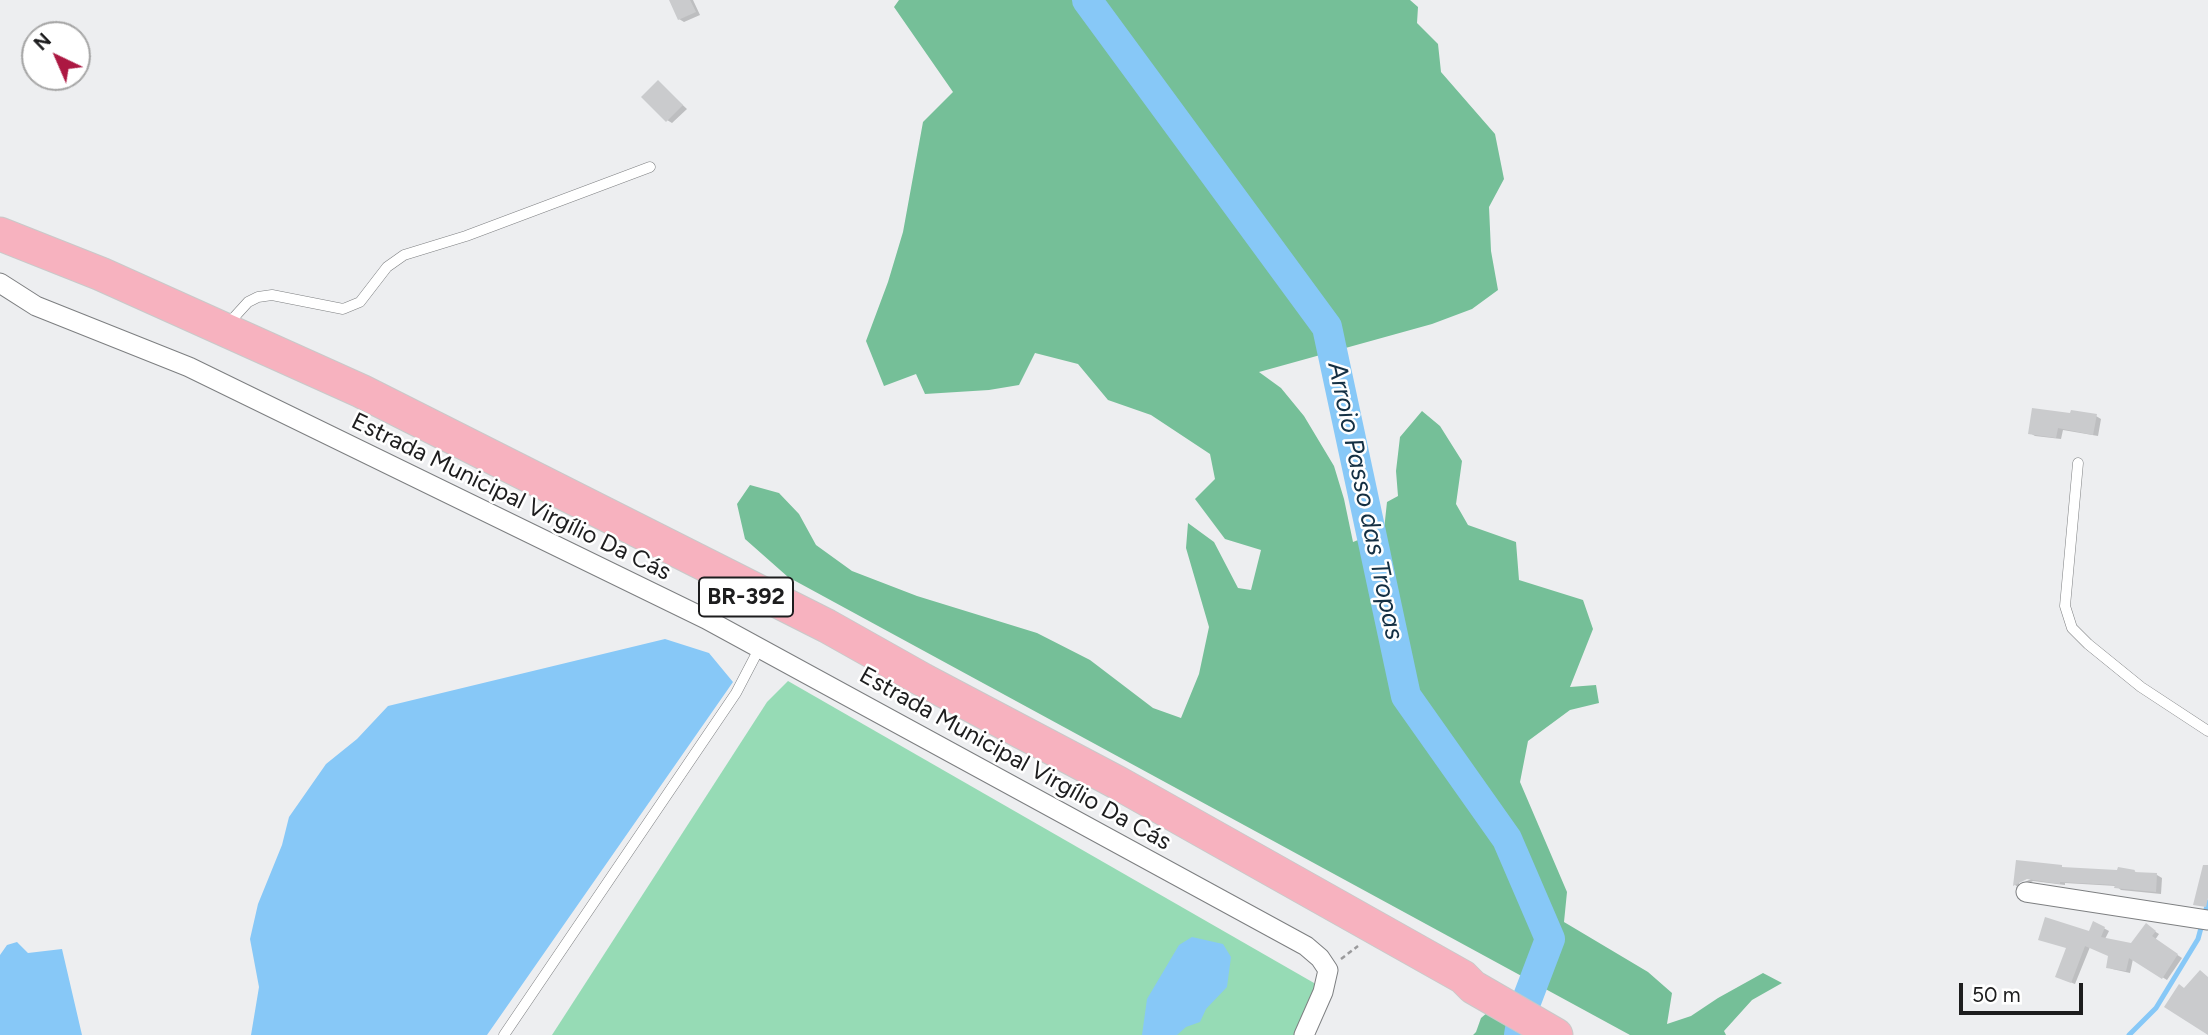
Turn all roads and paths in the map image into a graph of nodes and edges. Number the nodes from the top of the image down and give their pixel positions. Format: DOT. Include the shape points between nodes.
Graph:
graph roads {
  1 [pos="649,167"];
  2 [pos="0,233"];
  3 [pos="0,246"];
  4 [pos="0,283"];
  5 [pos="222,333"];
  6 [pos="2078,463"];
  7 [pos="760,647"];
  8 [pos="2208,731"];
  9 [pos="2026,892"];
  10 [pos="2208,920"];
  11 [pos="1369,938"];
  12 [pos="1328,971"];
  13 [pos="1473,987"];
  14 [pos="504,1035"];
  15 [pos="1304,1035"];
  16 [pos="1556,1035"];
  1 -- 5 [label="lane" via="404,256 387,267 360,302 343,309 272,295 258,297 248,302"];
  2 -- 5 [label="highway" via="100,274"];
  3 -- 5 [label="highway, BR-392"];
  4 -- 7 [label="street, Estrada Municipal Virgílio Da Cás" via="36,306 189,367"];
  5 -- 11 [label="highway, BR-392" via="679,561"];
  5 -- 13 [label="highway" via="361,391 827,626 1154,803 1463,977"];
  6 -- 8 [label="lane" via="2065,606 2072,628 2141,687"];
  7 -- 12 [label="street, Estrada Municipal Virgílio Da Cás" via="1306,946"];
  7 -- 14 [label="lane" via="736,693"];
  9 -- 10 [label="street"];
  11 -- 12 [label="path"];
  11 -- 13 [label="highway, BR-392"];
  12 -- 15 [label="street"];
  13 -- 16 [label="highway, BR-392"];
}
